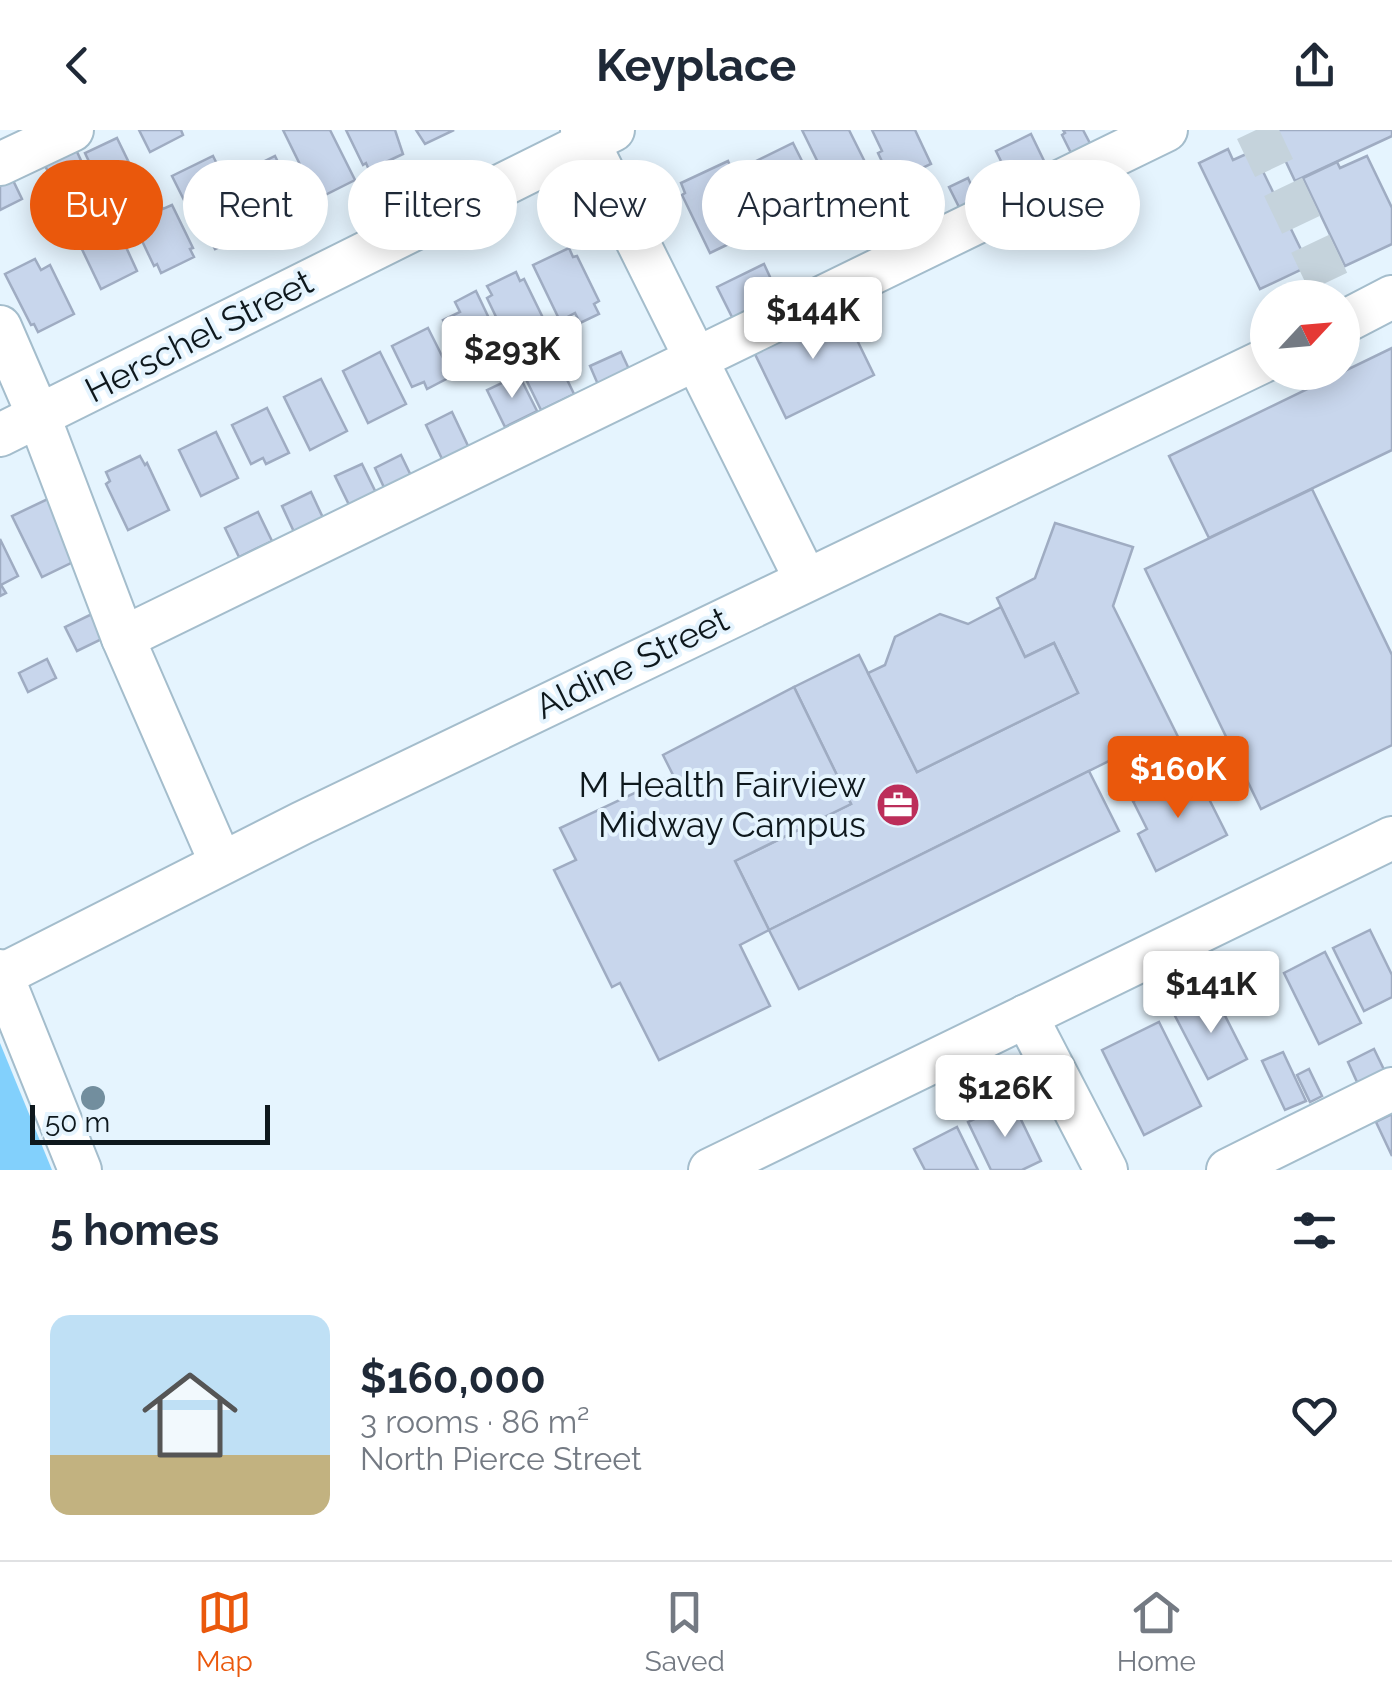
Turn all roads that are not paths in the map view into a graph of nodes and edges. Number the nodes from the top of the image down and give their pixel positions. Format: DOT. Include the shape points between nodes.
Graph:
graph roads {
  1 [pos="72,130"];
  2 [pos="1166,130"];
  3 [pos="594,134"];
  4 [pos="0,164"];
  5 [pos="1392,297"];
  6 [pos="1360,314"];
  7 [pos="0,328"];
  8 [pos="695,359"];
  9 [pos="1250,369"];
  10 [pos="39,416"];
  11 [pos="0,435"];
  12 [pos="806,580"];
  13 [pos="123,638"];
  14 [pos="1392,838"];
  15 [pos="221,864"];
  16 [pos="1,973"];
  17 [pos="1026,1016"];
  18 [pos="1392,1089"];
  19 [pos="80,1170"];
  20 [pos="710,1170"];
  21 [pos="1106,1170"];
  22 [pos="1228,1170"];
  1 -- 4 [label="street"];
  2 -- 8 [label="street"];
  3 -- 8 [label="street"];
  3 -- 10 [label="street, Herschel Street"];
  5 -- 6 [label="street"];
  7 -- 10 [label="street"];
  8 -- 12 [label="street"];
  8 -- 13 [label="street"];
  9 -- 12 [label="street, Aldine Street"];
  10 -- 11 [label="street, Herschel Street"];
  10 -- 13 [label="street"];
  12 -- 15 [label="street, Aldine Street"];
  13 -- 15 [label="street"];
  14 -- 17 [label="street"];
  15 -- 16 [label="street, Aldine Street"];
  16 -- 19 [label="street"];
  17 -- 20 [label="street"];
  17 -- 21 [label="street"];
  18 -- 22 [label="street"];
}
